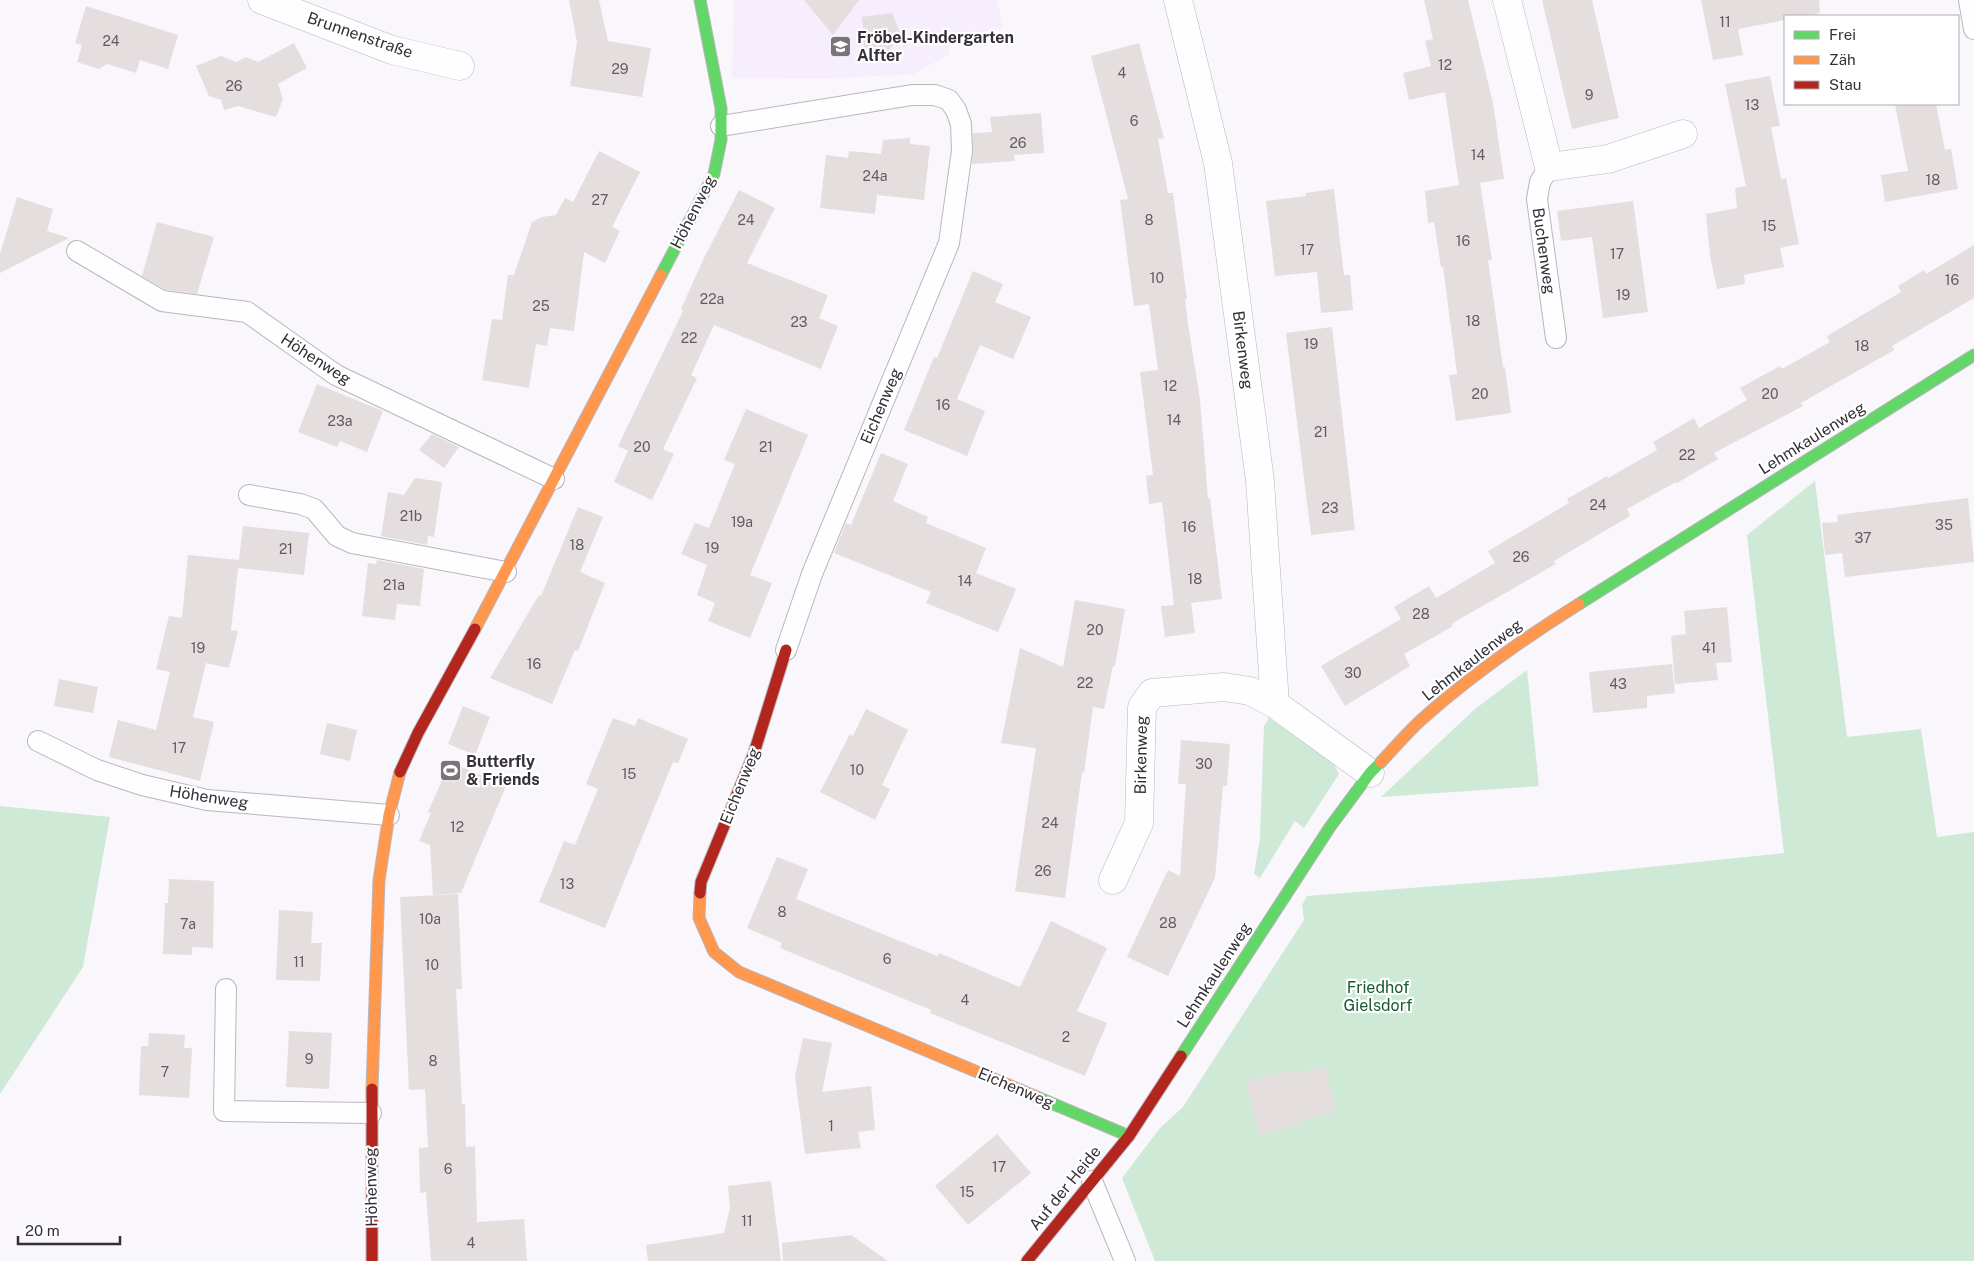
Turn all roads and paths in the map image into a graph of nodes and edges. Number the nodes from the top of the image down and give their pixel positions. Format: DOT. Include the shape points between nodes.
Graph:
graph roads {
  1 [pos="262,0"];
  2 [pos="700,0"];
  3 [pos="1178,0"];
  4 [pos="1507,0"];
  5 [pos="1969,0"];
  6 [pos="1974,30"];
  7 [pos="460,66"];
  8 [pos="721,126"];
  9 [pos="1684,134"];
  10 [pos="1549,167"];
  11 [pos="77,251"];
  12 [pos="1556,338"];
  13 [pos="1974,355"];
  14 [pos="554,479"];
  15 [pos="249,495"];
  16 [pos="506,572"];
  17 [pos="786,650"];
  18 [pos="1275,704"];
  19 [pos="38,740"];
  20 [pos="1370,773"];
  21 [pos="389,815"];
  22 [pos="1113,880"];
  23 [pos="226,989"];
  24 [pos="370,1113"];
  25 [pos="1129,1136"];
  26 [pos="1092,1181"];
  27 [pos="372,1261"];
  28 [pos="1027,1261"];
  29 [pos="1125,1261"];
  1 -- 7 [label="street, Brunnenstraße" via="392,50"];
  2 -- 8 [label="street, Höhenweg" via="722,108"];
  3 -- 18 [label="street, Birkenweg" via="1218,163 1260,481"];
  4 -- 10 [label="street"];
  5 -- 6 [label="lane"];
  8 -- 14 [label="street, Höhenweg" via="714,174"];
  8 -- 17 [label="lane, Eichenweg" via="935,94 949,100 961,124 962,151 949,243 812,574"];
  9 -- 10 [label="street" via="1608,159"];
  10 -- 12 [label="lane, Buchenweg" via="1540,182 1537,199"];
  11 -- 14 [label="lane, Höhenweg" via="162,301 247,312 336,375"];
  13 -- 20 [label="street, Lehmkaulenweg" via="1522,640 1420,721"];
  14 -- 16 [label="street, Höhenweg"];
  15 -- 16 [label="lane" via="300,504 314,510 337,536 352,543"];
  16 -- 21 [label="street, Höhenweg" via="418,733 401,770"];
  17 -- 25 [label="street, Eichenweg" via="754,753 701,882 699,918 714,952 739,972"];
  18 -- 20 [label="street, Birkenweg"];
  18 -- 22 [label="street, Birkenweg" via="1250,691 1224,687 1152,693 1142,707 1139,823"];
  19 -- 21 [label="lane, Höhenweg" via="97,770 142,785 207,800"];
  20 -- 25 [label="street, Lehmkaulenweg" via="1330,827"];
  21 -- 24 [label="street, Höhenweg" via="379,880"];
  23 -- 24 [label="lane" via="224,1111"];
  24 -- 27 [label="street, Höhenweg"];
  25 -- 26 [label="street, Auf der Heide"];
  26 -- 28 [label="street, Auf der Heide"];
  26 -- 29 [label="lane"];
}
